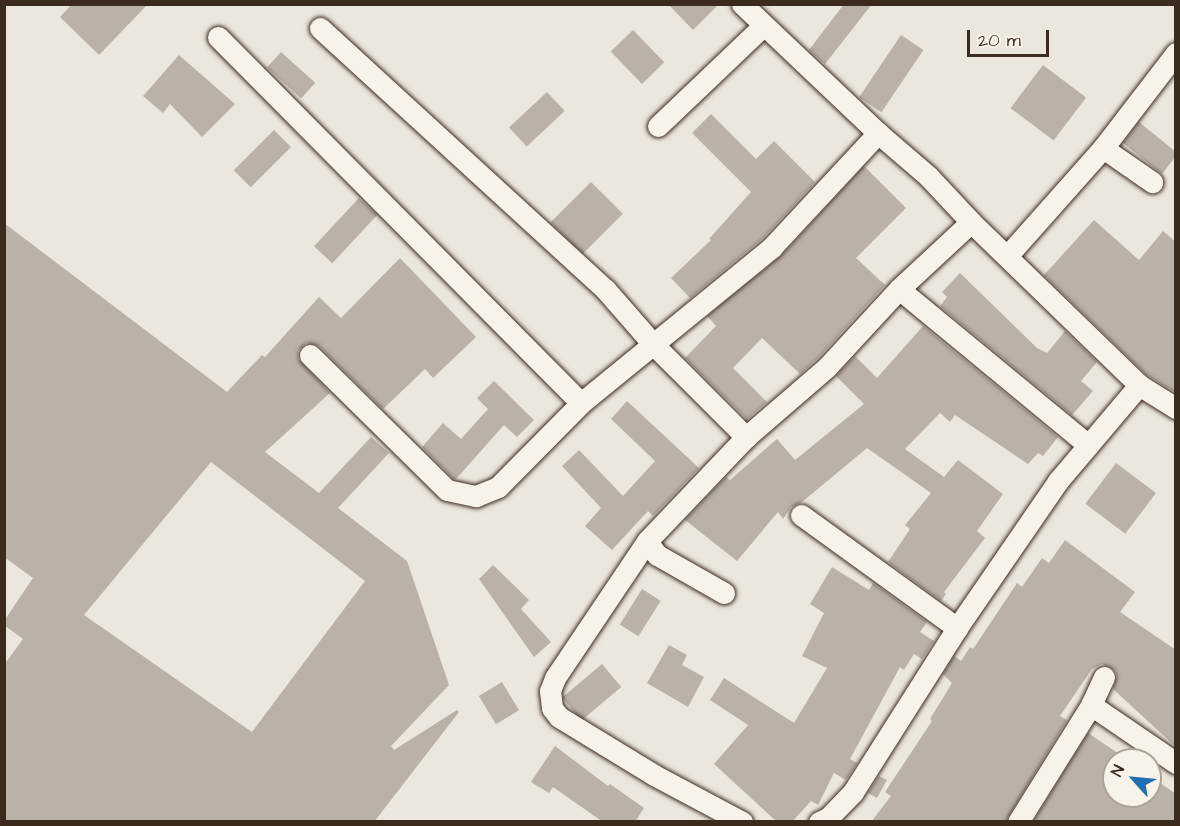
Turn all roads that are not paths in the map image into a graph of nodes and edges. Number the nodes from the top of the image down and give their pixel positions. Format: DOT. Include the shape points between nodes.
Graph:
graph roads {
  1 [pos="742,4"];
  2 [pos="763,26"];
  3 [pos="320,28"];
  4 [pos="218,37"];
  5 [pos="1176,53"];
  6 [pos="658,126"];
  7 [pos="878,133"];
  8 [pos="1103,148"];
  9 [pos="1152,182"];
  10 [pos="971,222"];
  11 [pos="1008,255"];
  12 [pos="899,289"];
  13 [pos="653,344"];
  14 [pos="310,355"];
  15 [pos="1139,386"];
  16 [pos="581,404"];
  17 [pos="1176,408"];
  18 [pos="746,437"];
  19 [pos="1088,445"];
  20 [pos="801,515"];
  21 [pos="647,541"];
  22 [pos="724,592"];
  23 [pos="957,628"];
  24 [pos="1104,677"];
  25 [pos="1091,705"];
  26 [pos="1176,763"];
  27 [pos="742,822"];
  28 [pos="819,822"];
  29 [pos="1018,822"];
  1 -- 2 [label="street"];
  2 -- 6 [label="street"];
  2 -- 7 [label="street"];
  3 -- 13 [label="street" via="605,289"];
  4 -- 16 [label="street"];
  5 -- 8 [label="street"];
  7 -- 10 [label="street" via="928,176"];
  7 -- 13 [label="street" via="772,247"];
  8 -- 9 [label="street"];
  8 -- 11 [label="street"];
  10 -- 11 [label="street"];
  10 -- 12 [label="street"];
  11 -- 15 [label="street"];
  12 -- 18 [label="street" via="827,367"];
  12 -- 19 [label="street"];
  13 -- 16 [label="street"];
  13 -- 18 [label="street"];
  14 -- 16 [label="street" via="447,490 476,496 498,487"];
  15 -- 17 [label="street"];
  15 -- 19 [label="street"];
  18 -- 21 [label="street"];
  19 -- 23 [label="street"];
  20 -- 23 [label="street"];
  21 -- 22 [label="street" via="657,555"];
  21 -- 27 [label="street" via="555,678 550,691 552,708 559,717 654,775"];
  23 -- 28 [label="street" via="853,792"];
  24 -- 25 [label="street"];
  25 -- 26 [label="street"];
  25 -- 29 [label="street"];
}
